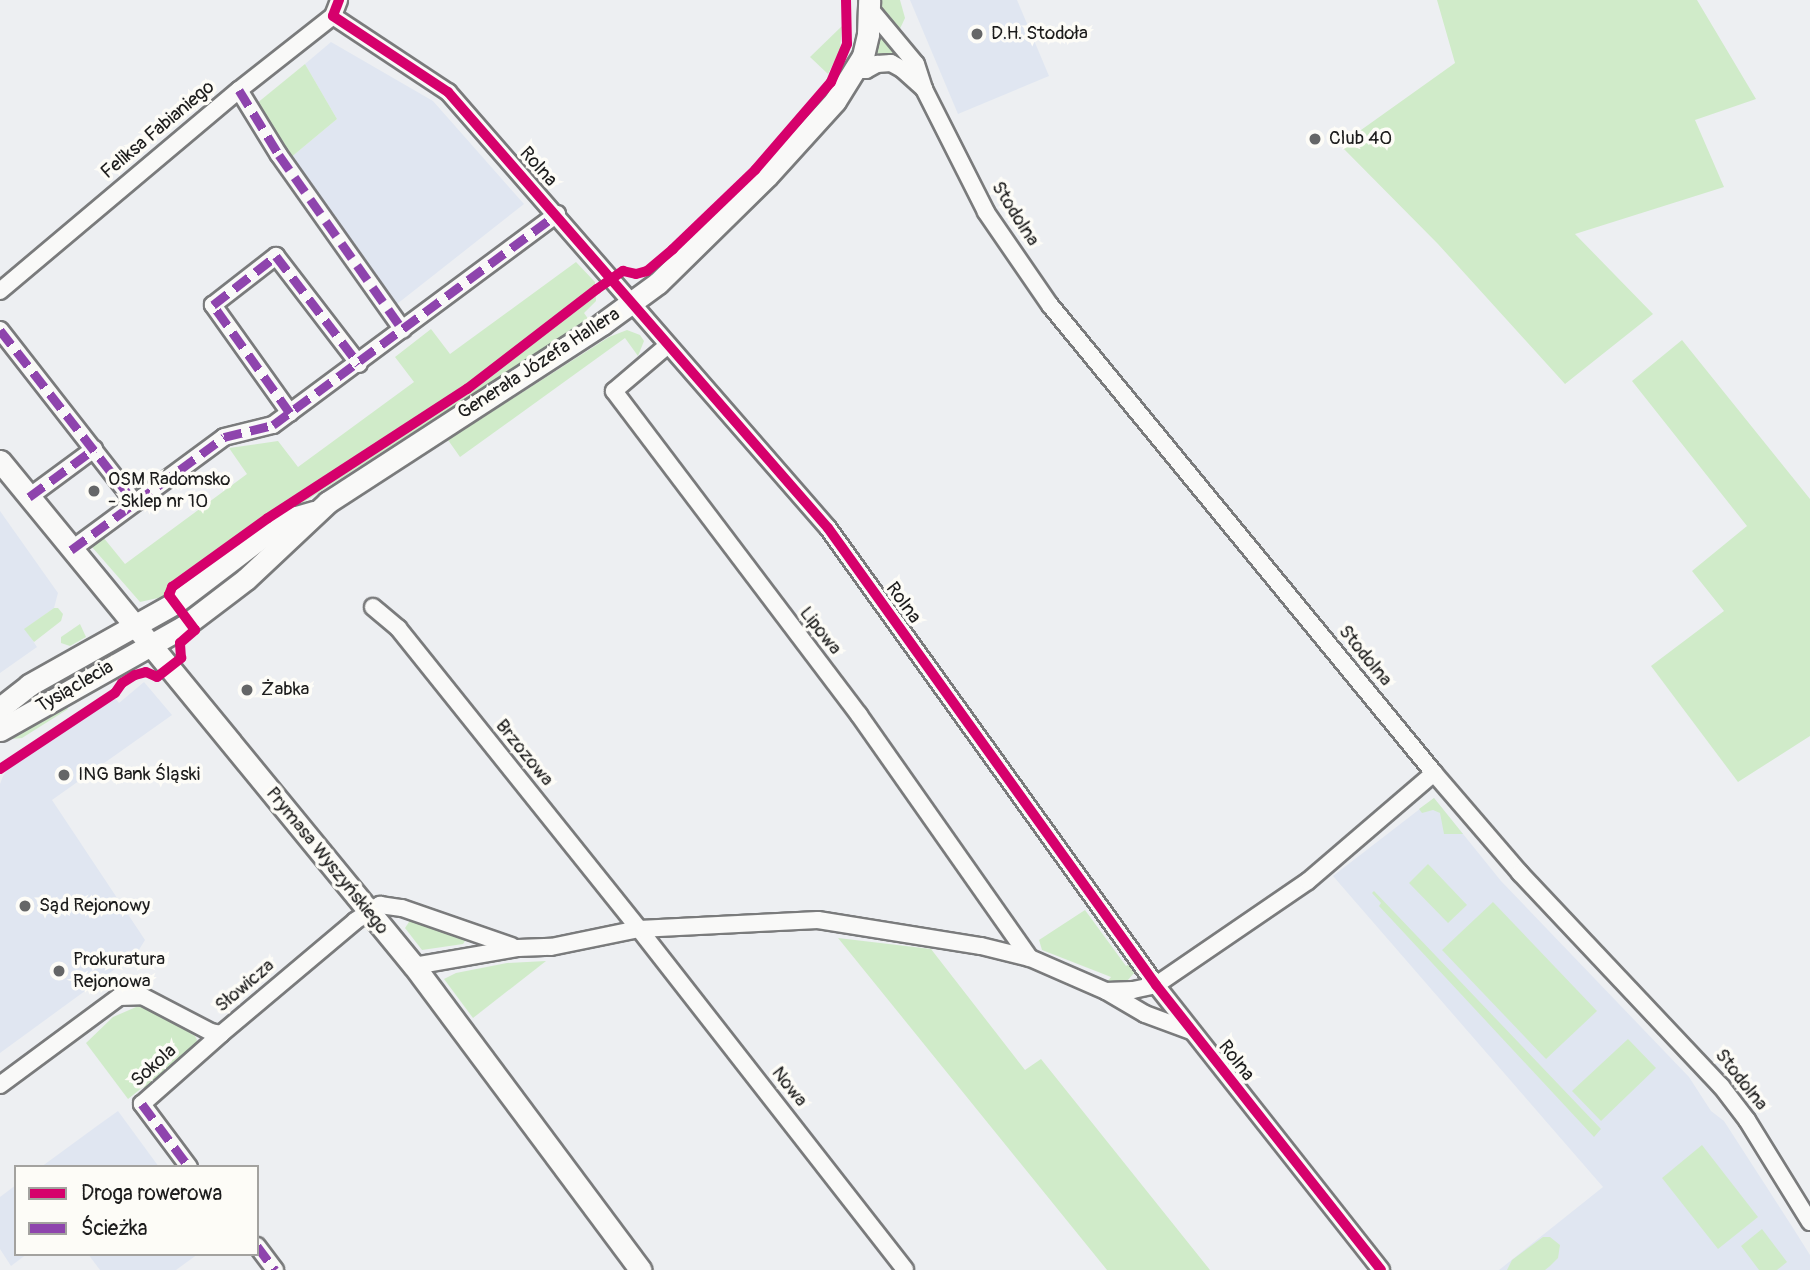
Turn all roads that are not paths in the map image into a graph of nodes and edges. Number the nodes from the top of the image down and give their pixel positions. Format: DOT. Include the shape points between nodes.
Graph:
graph roads {
  1 [pos="339,0"];
  2 [pos="865,3"];
  3 [pos="333,16"];
  4 [pos="855,70"];
  5 [pos="924,89"];
  6 [pos="239,90"];
  7 [pos="557,214"];
  8 [pos="0,291"];
  9 [pos="634,302"];
  10 [pos="0,330"];
  11 [pos="403,330"];
  12 [pos="668,345"];
  13 [pos="359,364"];
  14 [pos="290,413"];
  15 [pos="94,449"];
  16 [pos="0,461"];
  17 [pos="29,497"];
  18 [pos="135,503"];
  19 [pos="316,511"];
  20 [pos="71,550"];
  21 [pos="373,607"];
  22 [pos="135,626"];
  23 [pos="150,646"];
  24 [pos="0,708"];
  25 [pos="0,730"];
  26 [pos="1434,773"];
  27 [pos="367,911"];
  28 [pos="639,929"];
  29 [pos="518,948"];
  30 [pos="1030,958"];
  31 [pos="414,966"];
  32 [pos="1156,985"];
  33 [pos="1106,991"];
  34 [pos="1191,1031"];
  35 [pos="221,1034"];
  36 [pos="0,1085"];
  37 [pos="188,1165"];
  38 [pos="1810,1222"];
  39 [pos="259,1249"];
  40 [pos="275,1270"];
  41 [pos="641,1270"];
  42 [pos="905,1270"];
  43 [pos="1381,1270"];
  1 -- 3 [label="street"];
  2 -- 4 [label="street, Generała Józefa Hallera" via="863,55"];
  2 -- 5 [label="street, Stodolna" via="907,51"];
  3 -- 6 [label="street, Feliksa Fabianiego"];
  3 -- 7 [label="street, Rolna" via="447,92"];
  4 -- 5 [label="street, Stodolna" via="891,63"];
  4 -- 9 [label="street, Generała Józefa Hallera" via="835,101 767,176"];
  5 -- 26 [label="street, Stodolna" via="986,212 1050,305"];
  6 -- 8 [label="street, Feliksa Fabianiego"];
  6 -- 11 [label="street" via="279,155"];
  7 -- 9 [label="street, Rolna"];
  7 -- 11 [label="street"];
  9 -- 12 [label="street, Rolna"];
  9 -- 19 [label="street, Generała Józefa Hallera"];
  10 -- 15 [label="street"];
  11 -- 13 [label="street"];
  12 -- 30 [label="street, Lipowa" via="614,391 859,715"];
  12 -- 32 [label="street, Rolna" via="828,528"];
  13 -- 14 [label="street"];
  13 -- 14 [label="street" via="276,256 214,305"];
  14 -- 18 [label="street" via="273,425 224,437"];
  15 -- 17 [label="street"];
  15 -- 18 [label="street"];
  16 -- 17 [label="street, Prymasa Wyszyńskiego"];
  17 -- 20 [label="street, Prymasa Wyszyńskiego"];
  18 -- 20 [label="street"];
  19 -- 22 [label="street, Generała Józefa Hallera" via="267,533 175,603"];
  19 -- 23 [label="street, Generała Józefa Hallera" via="246,579"];
  20 -- 22 [label="street, Prymasa Wyszyńskiego"];
  21 -- 28 [label="street, Brzozowa" via="398,628"];
  22 -- 23 [label="street, Prymasa Wyszyńskiego"];
  22 -- 24 [label="street, Tysiąclecia" via="29,685"];
  23 -- 25 [label="street, Tysiąclecia"];
  23 -- 27 [label="street, Prymasa Wyszyńskiego"];
  26 -- 32 [label="street" via="1308,881"];
  26 -- 38 [label="street, Stodolna" via="1520,873 1721,1086"];
  27 -- 29 [label="street" via="380,905 402,908"];
  27 -- 31 [label="street, Prymasa Wyszyńskiego"];
  27 -- 35 [label="street, Słowicza"];
  28 -- 29 [label="street" via="551,947"];
  28 -- 30 [label="street" via="818,920 924,935"];
  28 -- 42 [label="street, Nowa"];
  29 -- 31 [label="street"];
  30 -- 33 [label="street"];
  31 -- 41 [label="street, Prymasa Wyszyńskiego"];
  32 -- 33 [label="street"];
  32 -- 34 [label="street, Rolna"];
  33 -- 34 [label="street" via="1145,1014"];
  34 -- 43 [label="street, Rolna"];
  35 -- 36 [label="street, Słowicza" via="142,996 119,997"];
  35 -- 37 [label="street, Sokola" via="142,1104"];
  39 -- 40 [label="street"];
}
